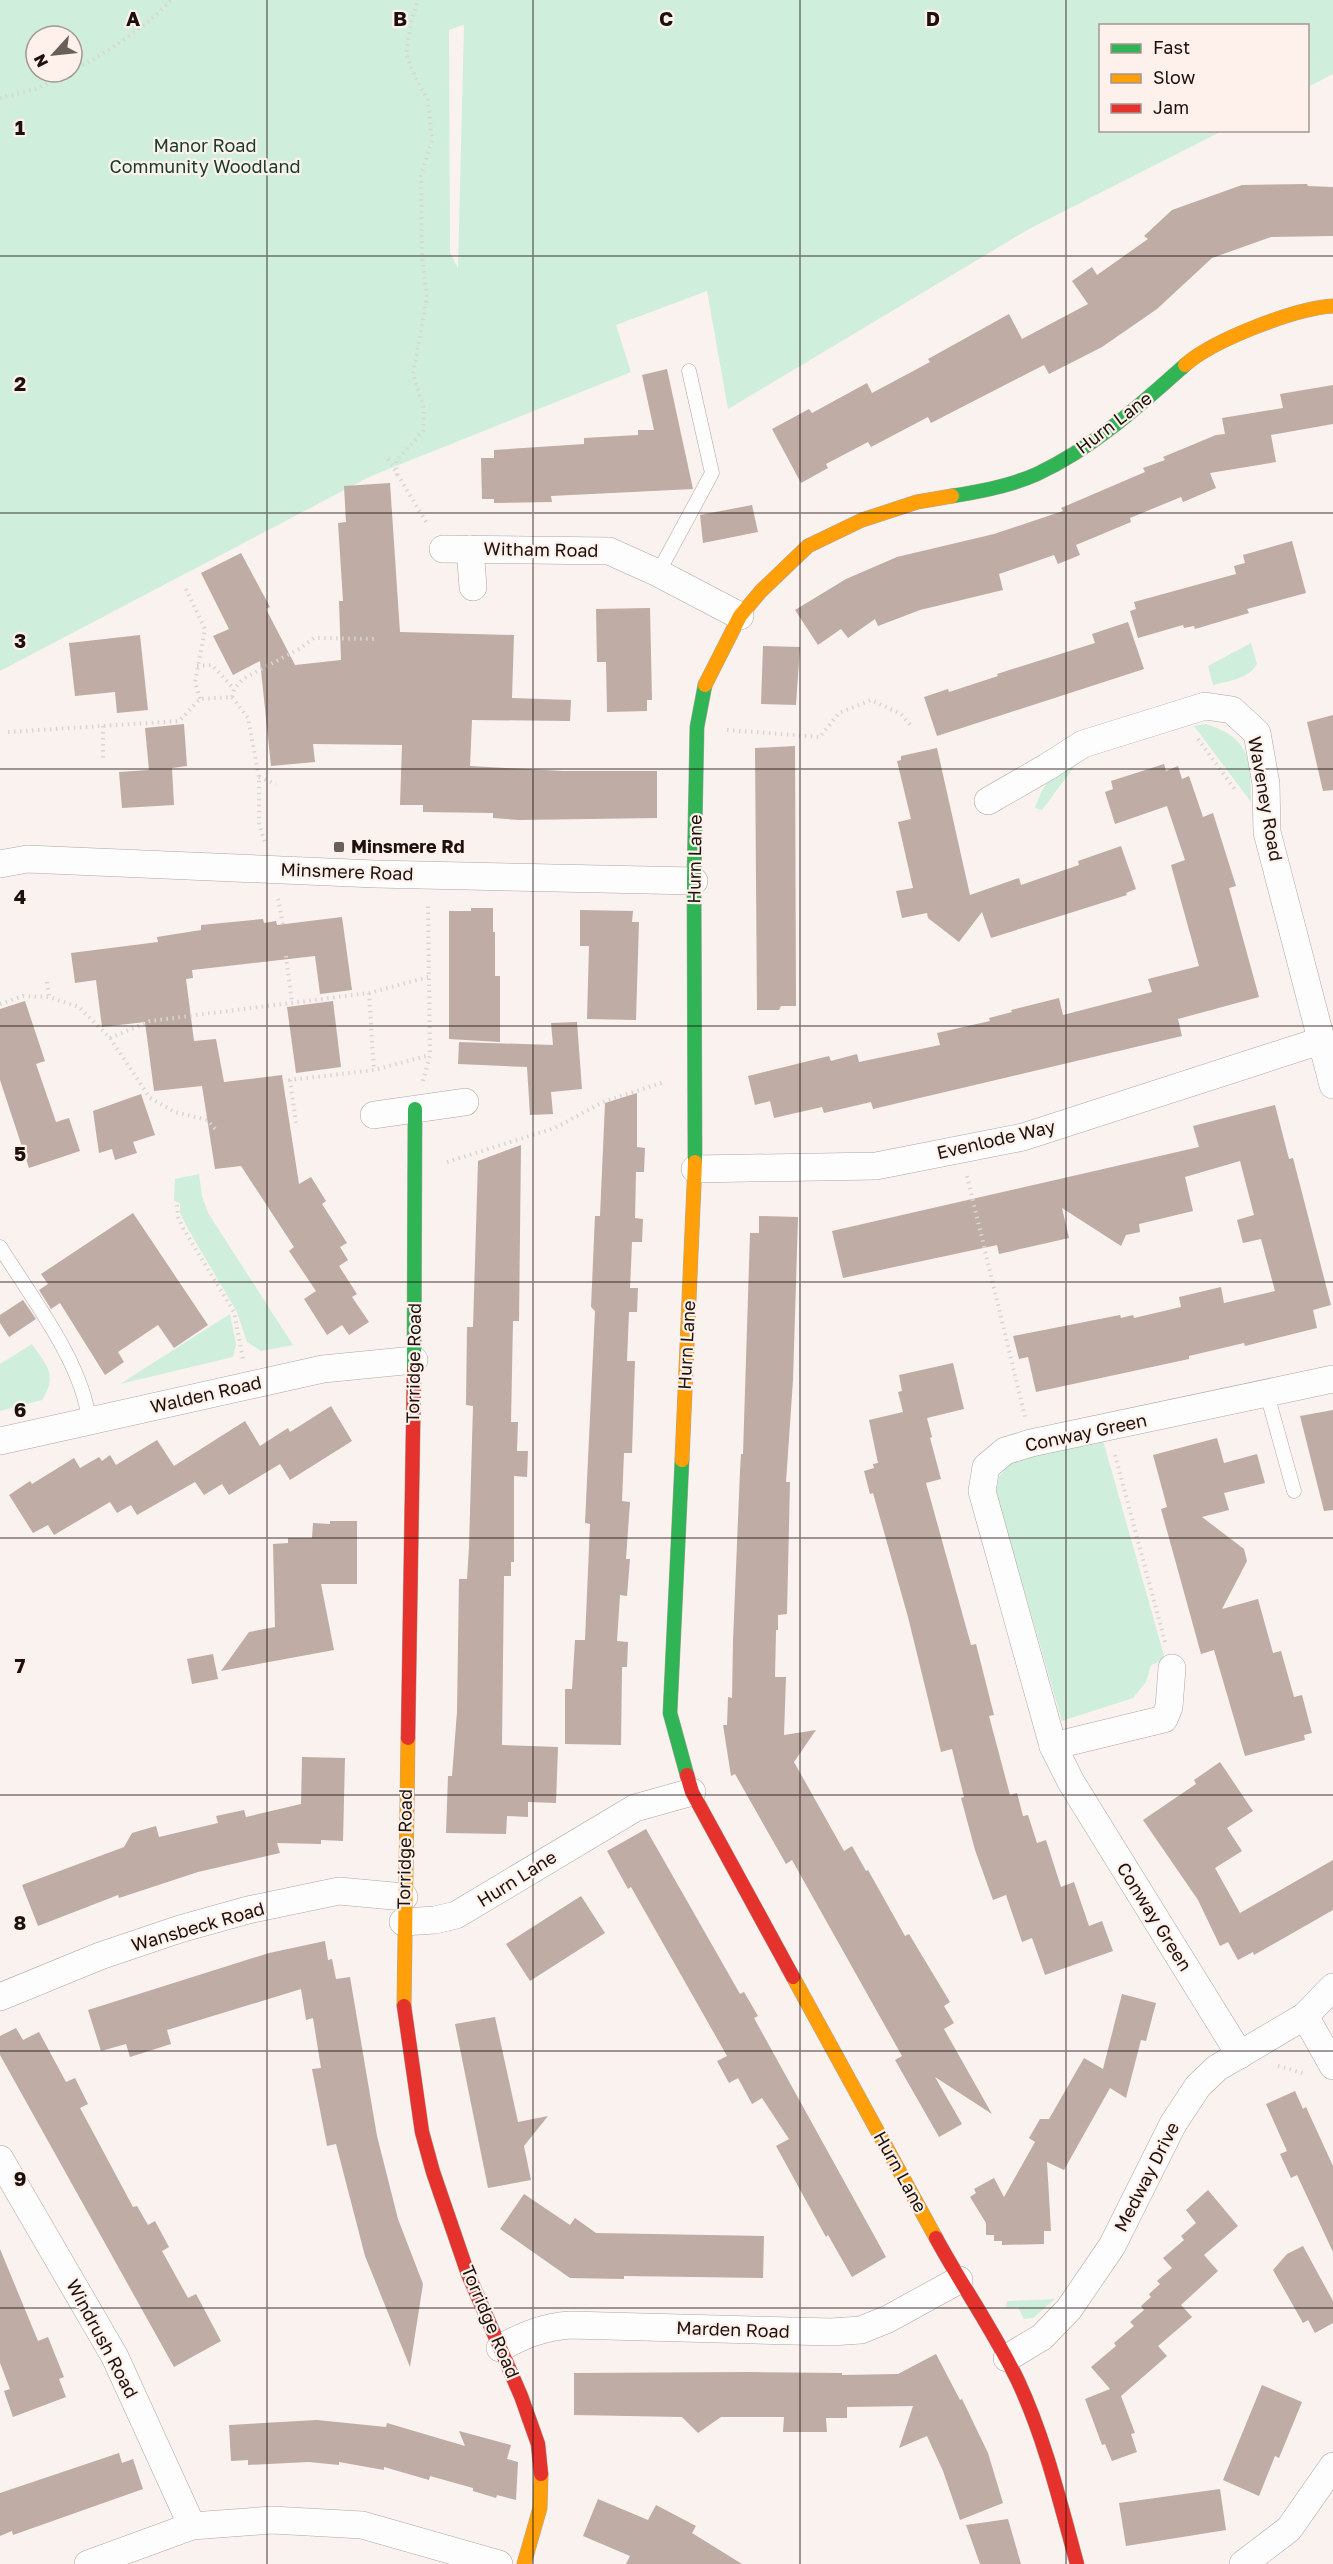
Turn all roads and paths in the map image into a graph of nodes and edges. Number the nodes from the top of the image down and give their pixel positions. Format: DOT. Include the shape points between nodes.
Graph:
graph roads {
  1 [pos="171,0"];
  2 [pos="418,0"];
  3 [pos="84,64"];
  4 [pos="46,84"];
  5 [pos="0,98"];
  6 [pos="1333,306"];
  7 [pos="689,371"];
  8 [pos="388,459"];
  9 [pos="397,475"];
  10 [pos="443,549"];
  11 [pos="470,549"];
  12 [pos="658,573"];
  13 [pos="473,587"];
  14 [pos="186,589"];
  15 [pos="740,616"];
  16 [pos="377,639"];
  17 [pos="197,666"];
  18 [pos="234,689"];
  19 [pos="232,697"];
  20 [pos="200,699"];
  21 [pos="1179,714"];
  22 [pos="102,726"];
  23 [pos="910,726"];
  24 [pos="697,727"];
  25 [pos="8,732"];
  26 [pos="104,762"];
  27 [pos="259,777"];
  28 [pos="276,784"];
  29 [pos="1240,796"];
  30 [pos="988,801"];
  31 [pos="0,864"];
  32 [pos="273,869"];
  33 [pos="428,875"];
  34 [pos="694,881"];
  35 [pos="283,925"];
  36 [pos="286,956"];
  37 [pos="428,977"];
  38 [pos="47,982"];
  39 [pos="369,993"];
  40 [pos="49,998"];
  41 [pos="292,1003"];
  42 [pos="0,1004"];
  43 [pos="110,1038"];
  44 [pos="1320,1041"];
  45 [pos="430,1055"];
  46 [pos="374,1070"];
  47 [pos="695,1078"];
  48 [pos="1333,1085"];
  49 [pos="465,1102"];
  50 [pos="415,1109"];
  51 [pos="374,1115"];
  52 [pos="296,1123"];
  53 [pos="218,1132"];
  54 [pos="960,1149"];
  55 [pos="695,1168"];
  56 [pos="414,1172"];
  57 [pos="177,1206"];
  58 [pos="0,1247"];
  59 [pos="414,1360"];
  60 [pos="1333,1379"];
  61 [pos="248,1386"];
  62 [pos="1267,1394"];
  63 [pos="89,1421"];
  64 [pos="1107,1428"];
  65 [pos="0,1441"];
  66 [pos="1031,1443"];
  67 [pos="1294,1491"];
  68 [pos="1172,1668"];
  69 [pos="1053,1746"];
  70 [pos="692,1792"];
  71 [pos="403,1909"];
  72 [pos="1333,1988"];
  73 [pos="0,1996"];
  74 [pos="1333,2014"];
  75 [pos="1305,2016"];
  76 [pos="1240,2055"];
  77 [pos="1323,2071"];
  78 [pos="0,2158"];
  79 [pos="959,2280"];
  80 [pos="500,2348"];
  81 [pos="1007,2358"];
  82 [pos="1333,2466"];
  83 [pos="192,2526"];
  84 [pos="88,2564"];
  85 [pos="499,2564"];
  86 [pos="524,2564"];
  87 [pos="1077,2564"];
  88 [pos="1243,2564"];
  1 -- 3 [label="path"];
  2 -- 9 [label="path" via="406,54 428,100 432,139 421,176 427,298 413,374 424,409 423,431 396,461"];
  4 -- 5 [label="path"];
  6 -- 15 [label="street, Hurn Lane" via="1282,318 1228,340 1189,362 1092,443 1035,475 906,506 862,520 808,546"];
  7 -- 12 [label="lane" via="712,473"];
  8 -- 9 [label="path"];
  9 -- 10 [label="path"];
  10 -- 11 [label="street, Witham Road"];
  11 -- 12 [label="street, Witham Road" via="609,552"];
  11 -- 13 [label="street, Witham Road"];
  12 -- 15 [label="street, Witham Road"];
  14 -- 17 [label="path" via="205,629"];
  15 -- 24 [label="street, Hurn Lane" via="705,685"];
  16 -- 18 [label="path" via="314,638"];
  17 -- 18 [label="path" via="212,665"];
  17 -- 20 [label="path" via="195,682"];
  18 -- 19 [label="path"];
  19 -- 20 [label="path"];
  19 -- 27 [label="path" via="248,717"];
  20 -- 22 [label="path" via="179,721"];
  21 -- 29 [label="path"];
  21 -- 30 [label="street, Waveney Road" via="1083,744"];
  21 -- 44 [label="street, Waveney Road" via="1205,706 1232,710 1257,733 1266,784 1267,832"];
  22 -- 25 [label="path"];
  22 -- 26 [label="path"];
  23 -- 24 [label="path" via="901,714 871,700 839,713 820,736"];
  24 -- 34 [label="street, Hurn Lane"];
  27 -- 28 [label="path"];
  27 -- 32 [label="path" via="259,825"];
  31 -- 32 [label="street, Minsmere Road" via="27,859"];
  32 -- 33 [label="street, Minsmere Road"];
  32 -- 35 [label="path"];
  33 -- 34 [label="street, Minsmere Road"];
  33 -- 37 [label="path"];
  34 -- 47 [label="street, Hurn Lane"];
  36 -- 41 [label="path"];
  37 -- 39 [label="path"];
  37 -- 45 [label="path"];
  38 -- 40 [label="path"];
  39 -- 41 [label="path"];
  39 -- 46 [label="path"];
  40 -- 42 [label="path" via="23,996"];
  40 -- 43 [label="path" via="79,1007"];
  41 -- 43 [label="path" via="150,1021"];
  43 -- 53 [label="path" via="150,1098 175,1112 207,1120"];
  44 -- 48 [label="street, Waveney Road"];
  44 -- 54 [label="street, Evenlode Way" via="1023,1137"];
  45 -- 46 [label="path"];
  45 -- 50 [label="path"];
  46 -- 52 [label="path" via="290,1080"];
  47 -- 55 [label="street, Hurn Lane"];
  47 -- 56 [label="path" via="667,1081 603,1102 555,1128"];
  49 -- 50 [label="street"];
  50 -- 51 [label="street"];
  50 -- 56 [label="street, Torridge Road"];
  54 -- 55 [label="street, Evenlode Way" via="876,1166"];
  54 -- 66 [label="path"];
  55 -- 70 [label="street, Hurn Lane" via="670,1713"];
  56 -- 59 [label="street, Torridge Road"];
  57 -- 61 [label="path" via="183,1228 234,1312"];
  58 -- 63 [label="lane" via="68,1356 81,1383"];
  59 -- 61 [label="street, Walden Road" via="323,1369"];
  59 -- 71 [label="street, Torridge Road"];
  60 -- 62 [label="street, Conway Green"];
  61 -- 63 [label="street, Walden Road"];
  62 -- 64 [label="street, Conway Green"];
  62 -- 67 [label="lane"];
  63 -- 65 [label="street, Walden Road"];
  64 -- 66 [label="street, Conway Green"];
  64 -- 68 [label="path"];
  66 -- 69 [label="street, Conway Green" via="1005,1451 986,1467 982,1491"];
  68 -- 69 [label="street" via="1169,1707 1164,1719"];
  69 -- 76 [label="street, Conway Green" via="1071,1782"];
  70 -- 71 [label="street, Hurn Lane" via="618,1816 456,1915 435,1920"];
  70 -- 79 [label="street, Hurn Lane"];
  71 -- 73 [label="street, Wansbeck Road" via="339,1892 248,1910 110,1953"];
  71 -- 80 [label="street, Torridge Road" via="404,2009 422,2132 468,2274"];
  72 -- 75 [label="street, Medway Drive"];
  74 -- 75 [label="street, Medway Drive"];
  75 -- 76 [label="street, Medway Drive"];
  75 -- 77 [label="street"];
  76 -- 77 [label="path"];
  76 -- 81 [label="street, Medway Drive" via="1217,2068 1198,2086 1173,2124 1112,2246 1069,2309 1042,2337"];
  78 -- 83 [label="street, Windrush Road" via="115,2357"];
  79 -- 80 [label="street, Marden Road" via="861,2330 570,2325 527,2333"];
  79 -- 81 [label="street, Hurn Lane"];
  80 -- 86 [label="street, Torridge Road" via="538,2444 540,2508"];
  81 -- 87 [label="street, Hurn Lane" via="1035,2424"];
  82 -- 88 [label="street" via="1289,2529"];
  83 -- 84 [label="street"];
  83 -- 85 [label="street" via="273,2520 362,2525"];
}
